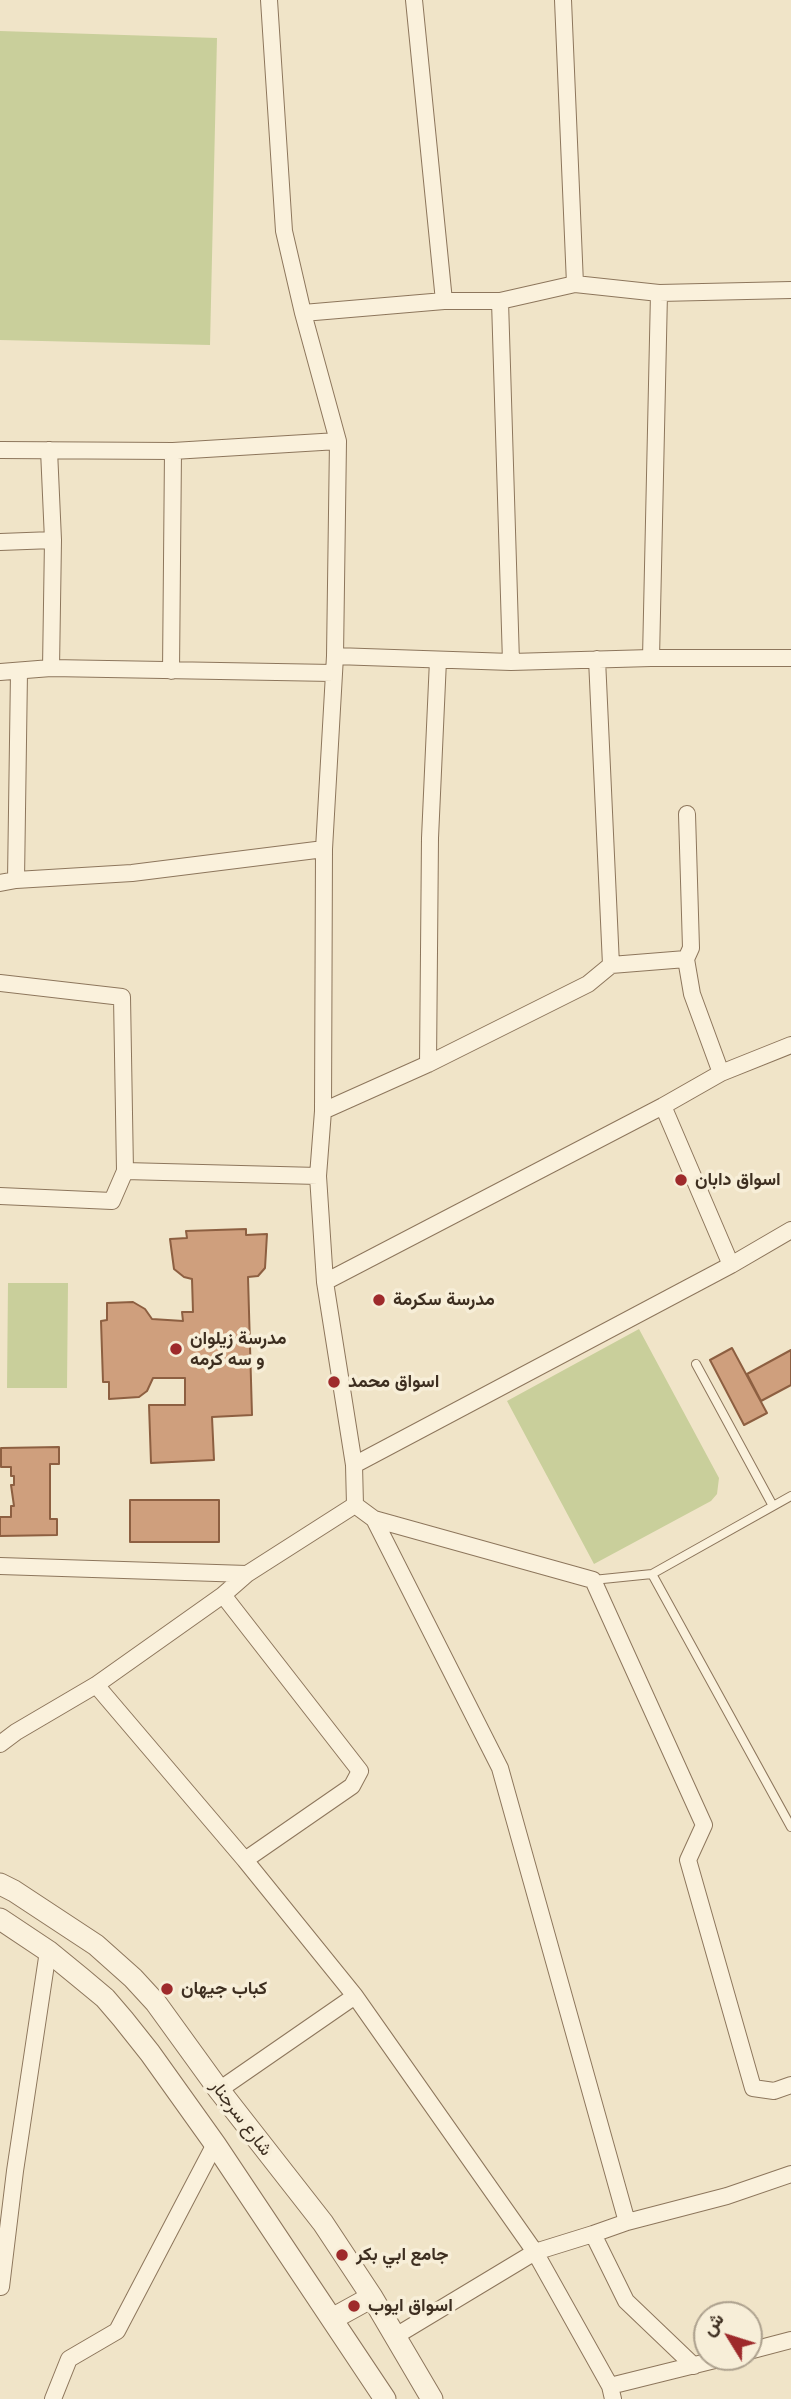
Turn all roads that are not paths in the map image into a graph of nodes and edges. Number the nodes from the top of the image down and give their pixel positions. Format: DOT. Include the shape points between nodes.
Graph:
graph roads {
  1 [pos="269,0"];
  2 [pos="414,0"];
  3 [pos="563,0"];
  4 [pos="575,284"];
  5 [pos="791,290"];
  6 [pos="659,293"];
  7 [pos="444,301"];
  8 [pos="500,301"];
  9 [pos="303,313"];
  10 [pos="338,441"];
  11 [pos="0,450"];
  12 [pos="49,450"];
  13 [pos="173,451"];
  14 [pos="53,540"];
  15 [pos="0,542"];
  16 [pos="335,656"];
  17 [pos="651,658"];
  18 [pos="791,658"];
  19 [pos="597,659"];
  20 [pos="438,660"];
  21 [pos="511,662"];
  22 [pos="51,668"];
  23 [pos="171,671"];
  24 [pos="0,672"];
  25 [pos="19,672"];
  26 [pos="333,673"];
  27 [pos="687,814"];
  28 [pos="324,849"];
  29 [pos="8,882"];
  30 [pos="686,959"];
  31 [pos="611,965"];
  32 [pos="0,984"];
  33 [pos="791,1045"];
  34 [pos="428,1064"];
  35 [pos="721,1073"];
  36 [pos="663,1107"];
  37 [pos="323,1111"];
  38 [pos="125,1171"];
  39 [pos="318,1175"];
  40 [pos="0,1196"];
  41 [pos="791,1230"];
  42 [pos="731,1265"];
  43 [pos="325,1282"];
  44 [pos="696,1364"];
  45 [pos="354,1465"];
  46 [pos="791,1496"];
  47 [pos="355,1505"];
  48 [pos="773,1506"];
  49 [pos="373,1519"];
  50 [pos="0,1566"];
  51 [pos="247,1574"];
  52 [pos="652,1574"];
  53 [pos="593,1580"];
  54 [pos="222,1595"];
  55 [pos="96,1685"];
  56 [pos="0,1744"];
  57 [pos="791,1827"];
  58 [pos="245,1860"];
  59 [pos="0,1884"];
  60 [pos="0,1919"];
  61 [pos="48,1951"];
  62 [pos="355,1996"];
  63 [pos="791,2085"];
  64 [pos="219,2090"];
  65 [pos="215,2144"];
  66 [pos="8,2170"];
  67 [pos="791,2174"];
  68 [pos="627,2222"];
  69 [pos="593,2234"];
  70 [pos="535,2252"];
  71 [pos="1,2287"];
  72 [pos="372,2297"];
  73 [pos="332,2319"];
  74 [pos="394,2337"];
  75 [pos="791,2340"];
  76 [pos="763,2347"];
  77 [pos="693,2365"];
  78 [pos="693,2366"];
  79 [pos="612,2393"];
  80 [pos="53,2399"];
  81 [pos="386,2399"];
  82 [pos="432,2399"];
  1 -- 9 [label="street" via="284,231"];
  2 -- 7 [label="street"];
  3 -- 4 [label="street"];
  4 -- 6 [label="street"];
  4 -- 8 [label="street"];
  5 -- 6 [label="street"];
  6 -- 17 [label="street"];
  7 -- 8 [label="street"];
  7 -- 9 [label="street"];
  8 -- 21 [label="street"];
  9 -- 10 [label="street"];
  10 -- 13 [label="street"];
  10 -- 16 [label="street"];
  11 -- 12 [label="street"];
  12 -- 13 [label="street"];
  12 -- 14 [label="street"];
  13 -- 23 [label="street"];
  14 -- 15 [label="street"];
  14 -- 22 [label="street"];
  16 -- 20 [label="street"];
  16 -- 26 [label="street"];
  17 -- 18 [label="street"];
  17 -- 19 [label="street"];
  19 -- 21 [label="street"];
  19 -- 31 [label="street"];
  20 -- 21 [label="street"];
  20 -- 34 [label="street" via="430,838"];
  22 -- 23 [label="street"];
  22 -- 25 [label="street"];
  23 -- 26 [label="street"];
  24 -- 25 [label="street"];
  25 -- 29 [label="street"];
  26 -- 28 [label="street"];
  27 -- 30 [label="street" via="691,948"];
  28 -- 29 [label="street" via="132,873"];
  28 -- 37 [label="street"];
  30 -- 31 [label="street"];
  30 -- 35 [label="street" via="692,994"];
  31 -- 34 [label="street" via="588,984"];
  32 -- 38 [label="street" via="122,997"];
  33 -- 35 [label="street"];
  34 -- 37 [label="street"];
  35 -- 36 [label="street"];
  36 -- 42 [label="street"];
  36 -- 43 [label="street"];
  37 -- 39 [label="street"];
  38 -- 39 [label="street"];
  38 -- 40 [label="street" via="112,1201"];
  39 -- 43 [label="street"];
  41 -- 42 [label="street"];
  42 -- 45 [label="street"];
  43 -- 45 [label="street"];
  44 -- 48 [label="lane"];
  45 -- 47 [label="street"];
  46 -- 48 [label="lane"];
  47 -- 49 [label="street"];
  47 -- 51 [label="street"];
  48 -- 52 [label="lane"];
  49 -- 53 [label="street"];
  49 -- 68 [label="street" via="500,1768"];
  50 -- 51 [label="street"];
  51 -- 54 [label="street"];
  52 -- 53 [label="lane"];
  52 -- 57 [label="lane"];
  53 -- 63 [label="street" via="704,1825 688,1860 752,2088 774,2091"];
  54 -- 55 [label="street"];
  54 -- 58 [label="street" via="360,1771 352,1786"];
  55 -- 56 [label="street"];
  55 -- 58 [label="street"];
  58 -- 62 [label="street"];
  59 -- 64 [label="street, شارع سرجنار" via="96,1945 133,1978"];
  60 -- 61 [label="street, شارع سرجنار"];
  61 -- 65 [label="street, شارع سرجنار" via="105,1998"];
  61 -- 66 [label="street"];
  62 -- 64 [label="street"];
  62 -- 70 [label="street"];
  64 -- 72 [label="street, شارع سرجنار" via="323,2223"];
  65 -- 73 [label="street, شارع سرجنار"];
  65 -- 80 [label="street" via="117,2331 69,2359"];
  66 -- 71 [label="street"];
  67 -- 68 [label="street"];
  68 -- 69 [label="street"];
  69 -- 70 [label="street"];
  69 -- 77 [label="street" via="626,2301"];
  70 -- 74 [label="street"];
  70 -- 79 [label="street"];
  72 -- 73 [label="street"];
  72 -- 74 [label="street, شارع سرجنار"];
  73 -- 81 [label="street, شارع سرجنار"];
  74 -- 82 [label="street, شارع سرجنار"];
  75 -- 76 [label="street"];
  78 -- 79 [label="street"];
}
